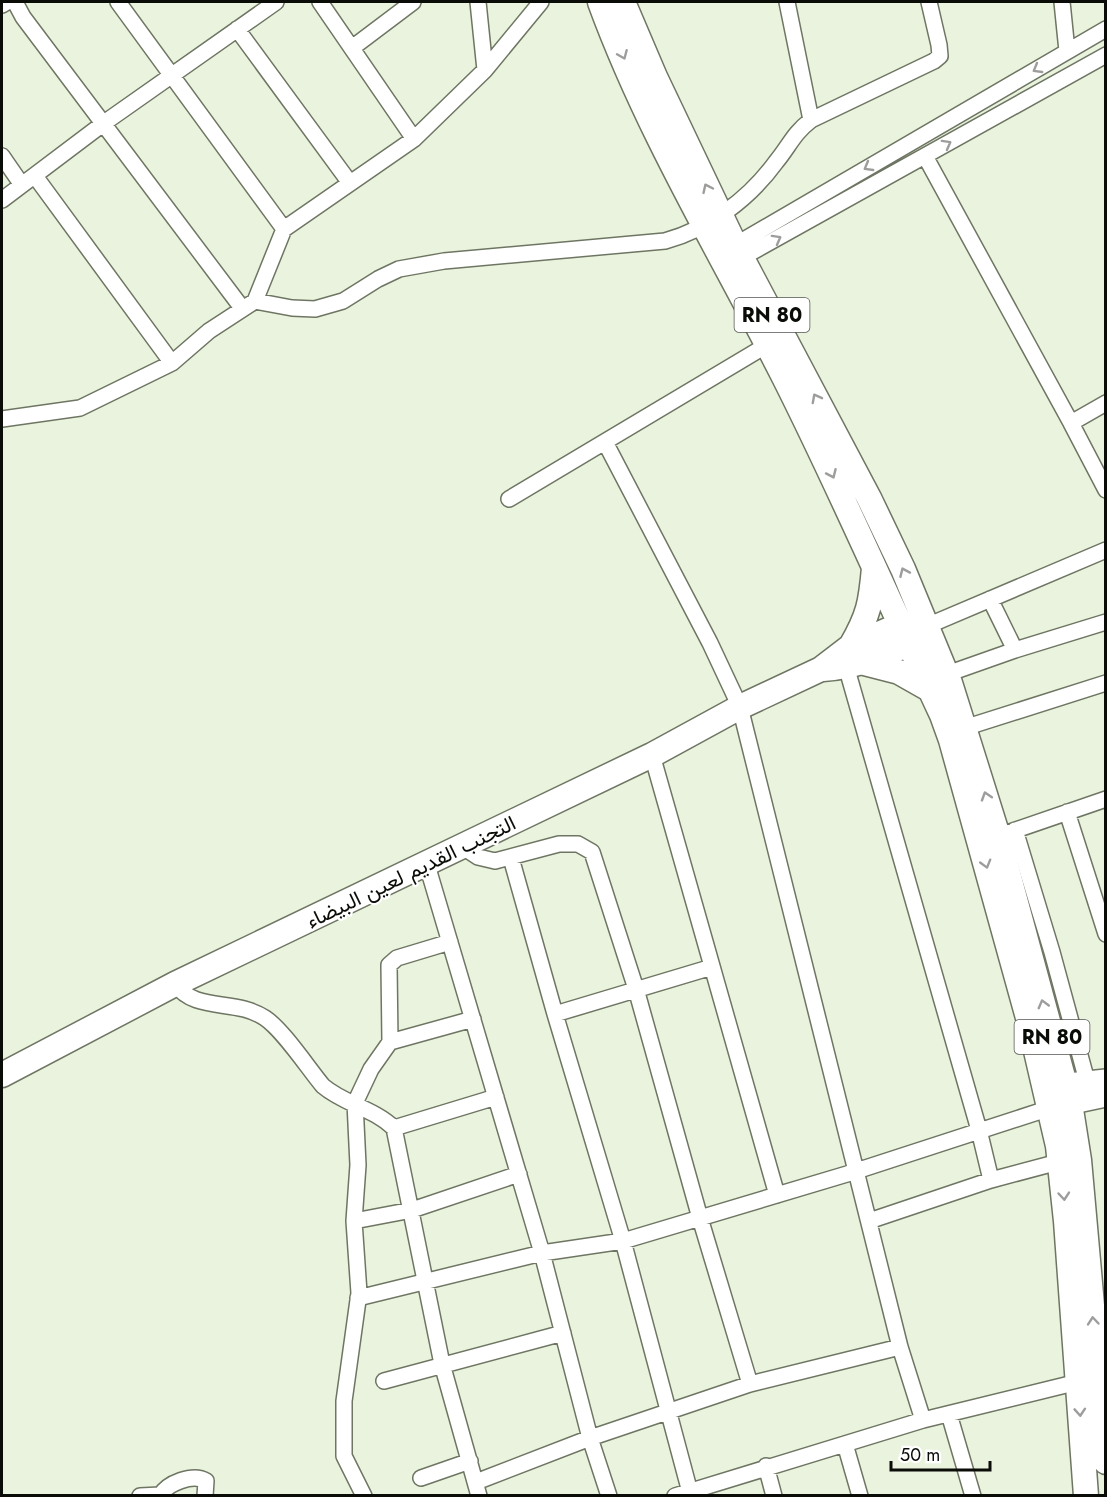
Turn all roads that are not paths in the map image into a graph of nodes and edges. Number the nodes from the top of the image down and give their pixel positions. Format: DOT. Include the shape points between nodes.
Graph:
graph roads {
  1 [pos="8,2"];
  2 [pos="15,2"];
  3 [pos="117,2"];
  4 [pos="276,2"];
  5 [pos="320,2"];
  6 [pos="413,2"];
  7 [pos="478,2"];
  8 [pos="541,2"];
  9 [pos="600,2"];
  10 [pos="623,2"];
  11 [pos="787,2"];
  12 [pos="929,2"];
  13 [pos="1062,2"];
  14 [pos="2,5"];
  15 [pos="237,29"];
  16 [pos="1106,29"];
  17 [pos="352,48"];
  18 [pos="1067,51"];
  19 [pos="1103,62"];
  20 [pos="485,70"];
  21 [pos="171,75"];
  22 [pos="811,120"];
  23 [pos="104,123"];
  24 [pos="414,139"];
  25 [pos="2,156"];
  26 [pos="925,156"];
  27 [pos="28,181"];
  28 [pos="350,183"];
  29 [pos="2,200"];
  30 [pos="712,221"];
  31 [pos="284,229"];
  32 [pos="730,256"];
  33 [pos="249,305"];
  34 [pos="767,345"];
  35 [pos="172,363"];
  36 [pos="1106,403"];
  37 [pos="2,419"];
  38 [pos="1071,423"];
  39 [pos="605,442"];
  40 [pos="1106,490"];
  41 [pos="509,499"];
  42 [pos="1106,550"];
  43 [pos="874,568"];
  44 [pos="990,599"];
  45 [pos="1106,622"];
  46 [pos="927,626"];
  47 [pos="905,635"];
  48 [pos="1015,650"];
  49 [pos="850,657"];
  50 [pos="938,681"];
  51 [pos="1106,683"];
  52 [pos="740,707"];
  53 [pos="964,728"];
  54 [pos="652,755"];
  55 [pos="1106,799"];
  56 [pos="1067,812"];
  57 [pos="1007,833"];
  58 [pos="463,847"];
  59 [pos="511,858"];
  60 [pos="427,865"];
  61 [pos="1106,934"];
  62 [pos="450,942"];
  63 [pos="712,967"];
  64 [pos="175,984"];
  65 [pos="636,989"];
  66 [pos="555,1014"];
  67 [pos="473,1019"];
  68 [pos="390,1042"];
  69 [pos="2,1075"];
  70 [pos="1070,1090"];
  71 [pos="1106,1096"];
  72 [pos="496,1097"];
  73 [pos="356,1103"];
  74 [pos="394,1128"];
  75 [pos="979,1130"];
  76 [pos="1070,1159"];
  77 [pos="856,1171"];
  78 [pos="519,1174"];
  79 [pos="990,1180"];
  80 [pos="777,1195"];
  81 [pos="412,1210"];
  82 [pos="700,1218"];
  83 [pos="354,1221"];
  84 [pos="869,1221"];
  85 [pos="623,1241"];
  86 [pos="542,1253"];
  87 [pos="426,1282"];
  88 [pos="358,1298"];
  89 [pos="563,1333"];
  90 [pos="900,1347"];
  91 [pos="442,1364"];
  92 [pos="384,1382"];
  93 [pos="1078,1382"];
  94 [pos="750,1384"];
  95 [pos="670,1411"];
  96 [pos="949,1414"];
  97 [pos="923,1420"];
  98 [pos="590,1438"];
  99 [pos="845,1444"];
  100 [pos="470,1461"];
  101 [pos="1106,1462"];
  102 [pos="766,1466"];
  103 [pos="421,1478"];
  104 [pos="478,1489"];
  105 [pos="691,1494"];
  106 [pos="160,1495"];
  107 [pos="141,1496"];
  108 [pos="205,1496"];
  109 [pos="364,1496"];
  110 [pos="609,1496"];
  111 [pos="675,1496"];
  112 [pos="774,1496"];
  113 [pos="860,1496"];
  114 [pos="973,1496"];
  115 [pos="1086,1496"];
  1 -- 14 [label="street"];
  2 -- 23 [label="street"];
  3 -- 21 [label="street"];
  4 -- 15 [label="street"];
  5 -- 17 [label="street"];
  6 -- 17 [label="street"];
  7 -- 20 [label="street"];
  8 -- 20 [label="street"];
  9 -- 30 [label="main road, RN 80, one-way" via="684,189"];
  30 -- 10 [label="main road, RN 80, one-way"];
  11 -- 22 [label="street"];
  12 -- 22 [label="street" via="940,56"];
  13 -- 18 [label="street"];
  15 -- 21 [label="street"];
  15 -- 28 [label="street"];
  16 -- 18 [label="street"];
  17 -- 24 [label="street"];
  18 -- 32 [label="street, one-way"];
  26 -- 19 [label="street, one-way"];
  20 -- 24 [label="street"];
  21 -- 23 [label="street"];
  21 -- 31 [label="street"];
  22 -- 30 [label="street" via="797,131 758,182"];
  23 -- 27 [label="street"];
  23 -- 33 [label="street"];
  24 -- 28 [label="street"];
  25 -- 27 [label="street"];
  32 -- 26 [label="street, one-way"];
  26 -- 38 [label="street"];
  27 -- 29 [label="street"];
  27 -- 35 [label="street"];
  28 -- 31 [label="street"];
  30 -- 32 [label="main road, RN 80"];
  30 -- 33 [label="street" via="665,241 444,261 399,269 343,301 315,309"];
  31 -- 33 [label="street"];
  32 -- 34 [label="main road, RN 80"];
  46 -- 32 [label="main road, RN 80, one-way" via="869,498"];
  33 -- 35 [label="street" via="209,331"];
  34 -- 39 [label="street"];
  34 -- 43 [label="main road, RN 80, one-way" via="820,447"];
  35 -- 37 [label="street" via="80,408"];
  36 -- 38 [label="street"];
  38 -- 40 [label="street"];
  39 -- 41 [label="street"];
  39 -- 52 [label="street"];
  42 -- 44 [label="street"];
  43 -- 47 [label="main road, RN 80"];
  43 -- 49 [label="main road" via="868,611"];
  44 -- 46 [label="street"];
  44 -- 48 [label="street"];
  45 -- 48 [label="street"];
  46 -- 47 [label="main road"];
  46 -- 50 [label="main road, RN 80"];
  47 -- 49 [label="main road"];
  47 -- 50 [label="main road, RN 80"];
  48 -- 50 [label="street"];
  49 -- 50 [label="main road"];
  49 -- 52 [label="main road, التجنب القديم لعين البيضاء"];
  49 -- 75 [label="street"];
  50 -- 53 [label="main road, RN 80"];
  50 -- 70 [label="main road, RN 80, one-way" via="942,715 987,864"];
  51 -- 53 [label="street"];
  52 -- 54 [label="main road, التجنب القديم لعين البيضاء"];
  52 -- 77 [label="street"];
  57 -- 53 [label="main road, RN 80, one-way"];
  54 -- 58 [label="main road, التجنب القديم لعين البيضاء"];
  54 -- 63 [label="street"];
  55 -- 56 [label="street"];
  56 -- 57 [label="street"];
  56 -- 61 [label="street"];
  57 -- 70 [label="main road, RN 80" via="1042,955"];
  58 -- 59 [label="street" via="478,857 495,861"];
  58 -- 60 [label="main road, التجنب القديم لعين البيضاء"];
  59 -- 65 [label="street" via="559,844 578,844 592,852"];
  59 -- 66 [label="street"];
  60 -- 62 [label="street"];
  60 -- 64 [label="main road, التجنب القديم لعين البيضاء"];
  62 -- 67 [label="street"];
  62 -- 68 [label="street" via="397,958 389,965"];
  63 -- 65 [label="street"];
  63 -- 80 [label="street"];
  64 -- 69 [label="main road, التجنب القديم لعين البيضاء"];
  64 -- 73 [label="street" via="195,1001 243,1008 265,1018 323,1086"];
  65 -- 66 [label="street"];
  65 -- 82 [label="street"];
  66 -- 85 [label="street"];
  67 -- 68 [label="street"];
  67 -- 72 [label="street"];
  68 -- 73 [label="street" via="371,1069"];
  70 -- 71 [label="main road"];
  70 -- 75 [label="street"];
  70 -- 76 [label="main road, RN 80"];
  72 -- 74 [label="street"];
  72 -- 78 [label="street"];
  73 -- 74 [label="street"];
  73 -- 83 [label="street" via="358,1166"];
  74 -- 81 [label="street"];
  75 -- 77 [label="street"];
  75 -- 79 [label="street"];
  76 -- 79 [label="street"];
  76 -- 93 [label="main road, RN 80, one-way"];
  101 -- 76 [label="main road, RN 80, one-way"];
  77 -- 80 [label="street"];
  77 -- 84 [label="street"];
  78 -- 81 [label="street"];
  78 -- 86 [label="street"];
  79 -- 84 [label="street"];
  80 -- 82 [label="street"];
  81 -- 83 [label="street"];
  81 -- 87 [label="street"];
  82 -- 85 [label="street"];
  82 -- 94 [label="street"];
  83 -- 88 [label="street"];
  84 -- 90 [label="street"];
  85 -- 86 [label="street"];
  85 -- 95 [label="street"];
  86 -- 87 [label="street"];
  86 -- 89 [label="street"];
  87 -- 88 [label="street"];
  87 -- 91 [label="street"];
  88 -- 109 [label="street" via="344,1401 344,1456"];
  89 -- 91 [label="street"];
  89 -- 98 [label="street"];
  90 -- 94 [label="street"];
  90 -- 97 [label="street"];
  91 -- 92 [label="street"];
  91 -- 100 [label="street"];
  93 -- 96 [label="street"];
  93 -- 115 [label="main road, RN 80, one-way"];
  94 -- 95 [label="street"];
  95 -- 98 [label="street"];
  95 -- 105 [label="street"];
  96 -- 97 [label="street"];
  96 -- 114 [label="street"];
  97 -- 99 [label="street"];
  98 -- 104 [label="street"];
  98 -- 110 [label="street"];
  99 -- 102 [label="street"];
  99 -- 113 [label="street"];
  100 -- 103 [label="street"];
  100 -- 104 [label="street"];
  102 -- 105 [label="street"];
  102 -- 112 [label="street"];
  105 -- 111 [label="street"];
  106 -- 107 [label="street"];
  106 -- 108 [label="street" via="172,1483 201,1478 206,1481"];
}
